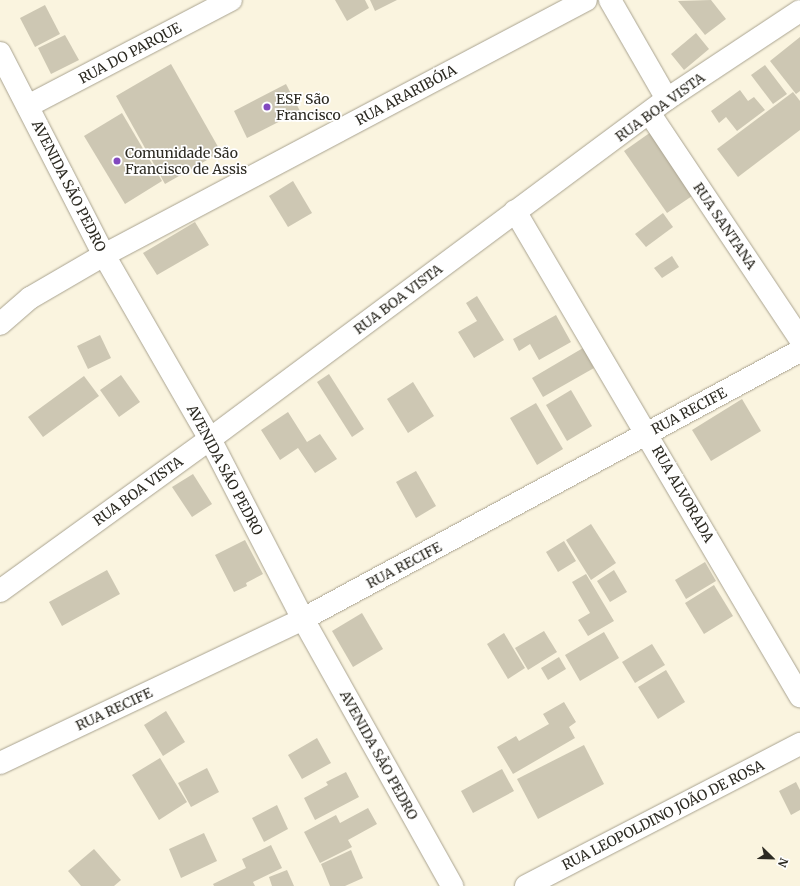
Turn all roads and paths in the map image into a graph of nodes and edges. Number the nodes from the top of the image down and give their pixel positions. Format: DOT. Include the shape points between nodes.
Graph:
graph roads {
  1 [pos="231,0"];
  2 [pos="586,0"];
  3 [pos="610,0"];
  4 [pos="800,11"];
  5 [pos="0,53"];
  6 [pos="667,99"];
  7 [pos="28,106"];
  8 [pos="650,114"];
  9 [pos="515,211"];
  10 [pos="104,255"];
  11 [pos="0,324"];
  12 [pos="800,339"];
  13 [pos="800,351"];
  14 [pos="647,434"];
  15 [pos="210,439"];
  16 [pos="0,591"];
  17 [pos="303,619"];
  18 [pos="800,696"];
  19 [pos="800,744"];
  20 [pos="0,764"];
  21 [pos="452,886"];
  22 [pos="526,886"];
  1 -- 7 [label="street, RUA DO PARQUE"];
  2 -- 10 [label="street, RUA ARARIBÓIA"];
  3 -- 6 [label="street"];
  4 -- 6 [label="street, RUA BOA VISTA"];
  5 -- 7 [label="street, AVENIDA SÃO PEDRO"];
  6 -- 8 [label="street, RUA BOA VISTA"];
  7 -- 10 [label="street, AVENIDA SÃO PEDRO"];
  8 -- 9 [label="street, RUA BOA VISTA"];
  8 -- 12 [label="street, RUA SANTANA"];
  9 -- 14 [label="street, RUA ALVORADA"];
  9 -- 15 [label="street, RUA BOA VISTA"];
  10 -- 11 [label="street, RUA ARARIBÓIA" via="30,298"];
  10 -- 15 [label="street, AVENIDA SÃO PEDRO"];
  13 -- 14 [label="street, RUA RECIFE"];
  14 -- 17 [label="street, RUA RECIFE"];
  14 -- 18 [label="street, RUA ALVORADA"];
  15 -- 16 [label="street, RUA BOA VISTA"];
  15 -- 17 [label="street, AVENIDA SÃO PEDRO"];
  17 -- 20 [label="street, RUA RECIFE"];
  17 -- 21 [label="street, AVENIDA SÃO PEDRO"];
  19 -- 22 [label="street, RUA LEOPOLDINO JOÃO DE ROSA"];
}
